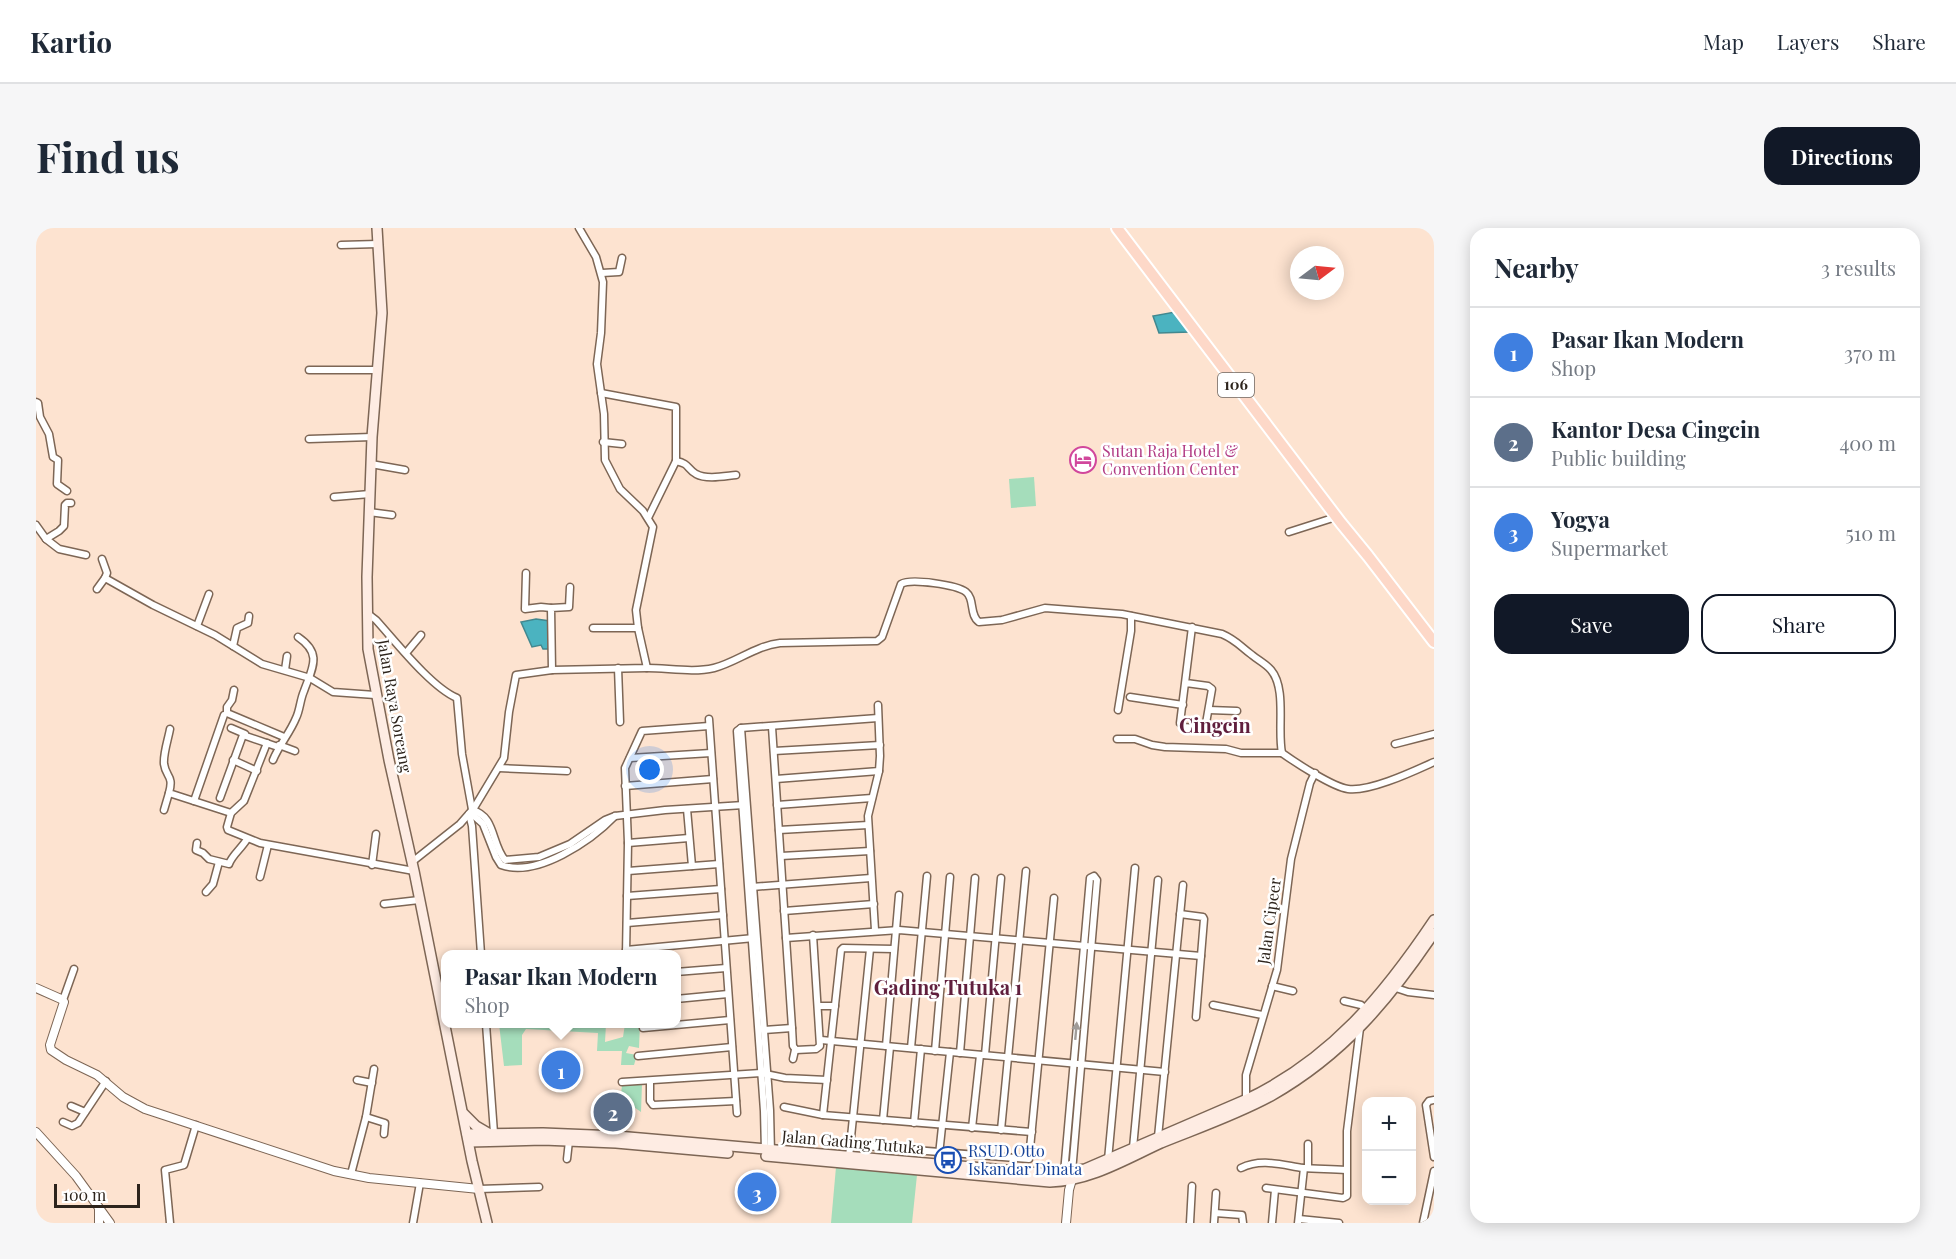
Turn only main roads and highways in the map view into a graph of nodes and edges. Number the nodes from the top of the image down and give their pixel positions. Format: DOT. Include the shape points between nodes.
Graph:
graph roads {
  1 [pos="377,228"];
  2 [pos="1117,228"];
  3 [pos="1124,228"];
  4 [pos="1356,541"];
  5 [pos="1434,642"];
  6 [pos="1434,920"];
  7 [pos="1434,933"];
  8 [pos="441,1008"];
  9 [pos="1359,1024"];
  10 [pos="445,1028"];
  11 [pos="1246,1104"];
  12 [pos="462,1112"];
  13 [pos="491,1133"];
  14 [pos="520,1136"];
  15 [pos="468,1138"];
  16 [pos="600,1138"];
  17 [pos="768,1153"];
  18 [pos="940,1167"];
  19 [pos="1069,1179"];
  20 [pos="488,1223"];
  1 -- 8 [label="main road, Jalan Raya Soreang" via="382,313 372,437 368,649"];
  2 -- 4 [label="main road, 106"];
  3 -- 4 [label="main road, 106" via="1331,502"];
  4 -- 5 [label="main road, 106"];
  6 -- 9 [label="main road, Jalan Gading Tutuka"];
  7 -- 9 [label="main road, Jalan Gading Tutuka" via="1396,987"];
  9 -- 11 [label="main road, Jalan Gading Tutuka"];
  10 -- 12 [label="main road, Jalan Raya Soreang"];
  11 -- 19 [label="main road, Jalan Gading Tutuka" via="1158,1137"];
  11 -- 19 [label="main road, Jalan Gading Tutuka" via="1088,1176"];
  12 -- 13 [label="main road" via="476,1126"];
  12 -- 15 [label="main road, Jalan Raya Soreang"];
  13 -- 14 [label="main road, Jalan Gading Tutuka"];
  13 -- 15 [label="main road, Jalan Gading Tutuka"];
  14 -- 15 [label="main road, Jalan Gading Tutuka"];
  14 -- 16 [label="main road, Jalan Gading Tutuka"];
  14 -- 16 [label="main road, Jalan Gading Tutuka" via="569,1141"];
  15 -- 20 [label="main road, Jalan Raya Soreang"];
  16 -- 17 [label="main road, Jalan Gading Tutuka"];
  17 -- 18 [label="main road, Jalan Gading Tutuka"];
  17 -- 18 [label="main road, Jalan Gading Tutuka"];
  18 -- 19 [label="main road, Jalan Gading Tutuka" via="1051,1174"];
}
